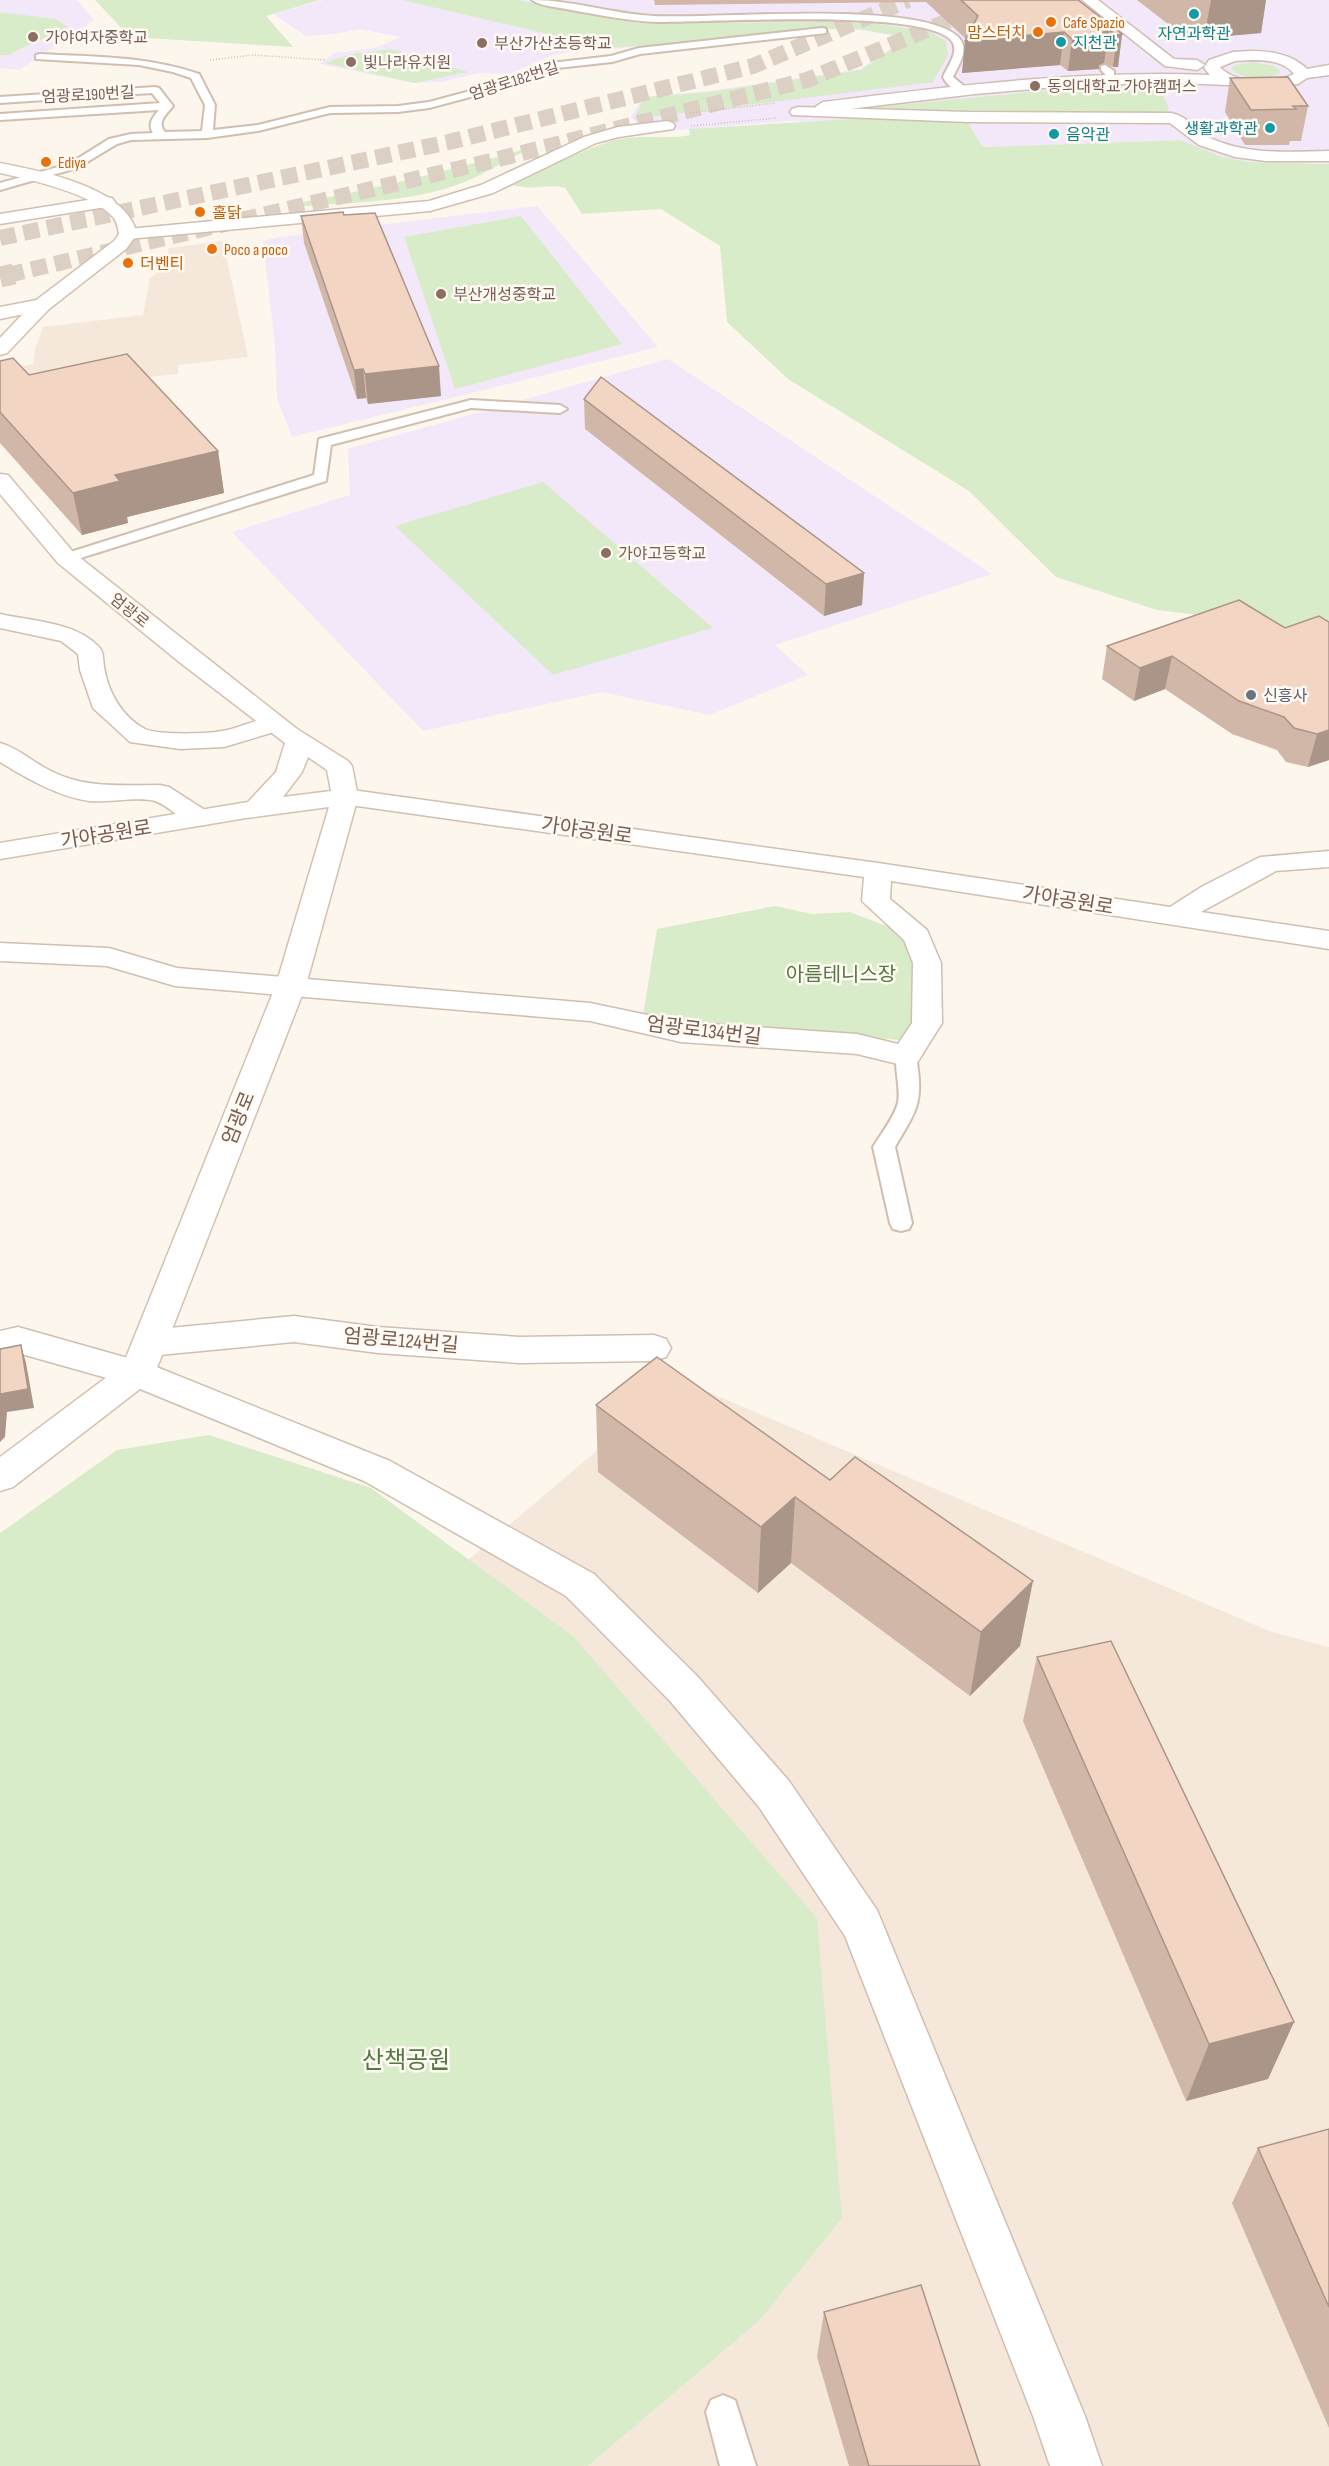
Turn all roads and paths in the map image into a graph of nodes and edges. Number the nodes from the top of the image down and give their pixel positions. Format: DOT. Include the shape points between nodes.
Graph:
graph roads {
  1 [pos="537,0"];
  2 [pos="1089,0"];
  3 [pos="822,31"];
  4 [pos="40,57"];
  5 [pos="326,60"];
  6 [pos="1216,62"];
  7 [pos="1170,63"];
  8 [pos="1329,63"];
  9 [pos="1197,65"];
  10 [pos="177,69"];
  11 [pos="1297,69"];
  12 [pos="1329,70"];
  13 [pos="1155,71"];
  14 [pos="1230,80"];
  15 [pos="961,88"];
  16 [pos="0,100"];
  17 [pos="818,105"];
  18 [pos="168,106"];
  19 [pos="798,112"];
  20 [pos="0,117"];
  21 [pos="161,135"];
  22 [pos="207,135"];
  23 [pos="1329,156"];
  24 [pos="0,168"];
  25 [pos="40,176"];
  26 [pos="0,187"];
  27 [pos="106,202"];
  28 [pos="49,211"];
  29 [pos="0,219"];
  30 [pos="125,232"];
  31 [pos="42,304"];
  32 [pos="0,313"];
  33 [pos="1,346"];
  34 [pos="560,409"];
  35 [pos="0,480"];
  36 [pos="66,558"];
  37 [pos="0,621"];
  38 [pos="275,724"];
  39 [pos="298,740"];
  40 [pos="0,751"];
  41 [pos="345,797"];
  42 [pos="256,809"];
  43 [pos="199,818"];
  44 [pos="0,851"];
  45 [pos="1329,859"];
  46 [pos="878,870"];
  47 [pos="1175,916"];
  48 [pos="1329,940"];
  49 [pos="0,952"];
  50 [pos="291,985"];
  51 [pos="906,1056"];
  52 [pos="902,1223"];
  53 [pos="0,1344"];
  54 [pos="654,1348"];
  55 [pos="143,1358"];
  56 [pos="0,1477"];
  57 [pos="723,2412"];
  58 [pos="738,2466"];
  59 [pos="1076,2466"];
  1 -- 15 [label="lane" via="653,19 847,17 916,24 952,35 959,45 959,57 948,77"];
  2 -- 7 [label="street"];
  3 -- 22 [label="lane, 엄광로182번길" via="555,64 489,89 429,105 330,110 258,128"];
  4 -- 10 [label="lane" via="138,61"];
  5 -- 10 [label="path" via="283,55 227,56"];
  6 -- 9 [label="street"];
  6 -- 11 [label="street" via="1247,56 1277,59"];
  6 -- 14 [label="street" via="1212,68 1215,73"];
  7 -- 9 [label="street"];
  7 -- 13 [label="street"];
  8 -- 11 [label="street"];
  9 -- 13 [label="street"];
  10 -- 22 [label="lane" via="195,76 210,105"];
  11 -- 12 [label="street"];
  11 -- 14 [label="street" via="1296,80 1275,85"];
  13 -- 15 [label="street" via="1107,71"];
  14 -- 15 [label="street" via="1162,79"];
  15 -- 17 [label="street"];
  16 -- 18 [label="lane, 엄광로190번길" via="155,90"];
  18 -- 20 [label="lane, 엄광로190번길"];
  18 -- 21 [label="lane, 엄광로190번길" via="156,121"];
  19 -- 23 [label="street" via="1172,118 1196,138 1234,153"];
  21 -- 22 [label="lane, 엄광로182번길"];
  21 -- 25 [label="lane, 엄광로182번길" via="113,141 73,166"];
  24 -- 25 [label="street"];
  25 -- 26 [label="lane"];
  25 -- 27 [label="street"];
  27 -- 28 [label="street"];
  27 -- 30 [label="street"];
  28 -- 29 [label="street"];
  28 -- 30 [label="street" via="105,212"];
  30 -- 30 [label="street" via="424,201 489,183 600,129 665,123 590,140 487,189 430,206"];
  30 -- 31 [label="street"];
  31 -- 32 [label="street"];
  31 -- 33 [label="street"];
  34 -- 36 [label="lane" via="471,404 324,442 321,478"];
  35 -- 36 [label="street, 엄광로"];
  36 -- 38 [label="street, 엄광로"];
  37 -- 38 [label="street" via="69,636 90,651 105,708 139,738 224,739"];
  38 -- 39 [label="street, 엄광로"];
  39 -- 41 [label="street, 엄광로" via="339,766"];
  39 -- 42 [label="street" via="296,762 285,780"];
  40 -- 43 [label="street" via="42,777 88,792 160,793"];
  41 -- 42 [label="street, 가야공원로"];
  41 -- 46 [label="street, 가야공원로"];
  41 -- 50 [label="street, 엄광로"];
  42 -- 43 [label="street, 가야공원로"];
  43 -- 44 [label="street, 가야공원로"];
  45 -- 47 [label="street" via="1270,863"];
  46 -- 47 [label="street, 가야공원로"];
  46 -- 51 [label="street" via="876,901 916,936 927,963 927,1023"];
  47 -- 48 [label="street, 가야공원로"];
  49 -- 50 [label="street, 엄광로134번길" via="109,957 175,977"];
  50 -- 51 [label="street, 엄광로134번길" via="590,1012 681,1032 857,1044"];
  50 -- 55 [label="street, 엄광로"];
  51 -- 52 [label="lane" via="908,1106 884,1147"];
  53 -- 55 [label="street" via="18,1340"];
  54 -- 55 [label="street, 엄광로124번길" via="519,1350 378,1340 294,1329"];
  55 -- 56 [label="street"];
  55 -- 59 [label="street" via="376,1471 580,1585 692,1698 774,1794 862,1924"];
  57 -- 58 [label="lane"];
}
